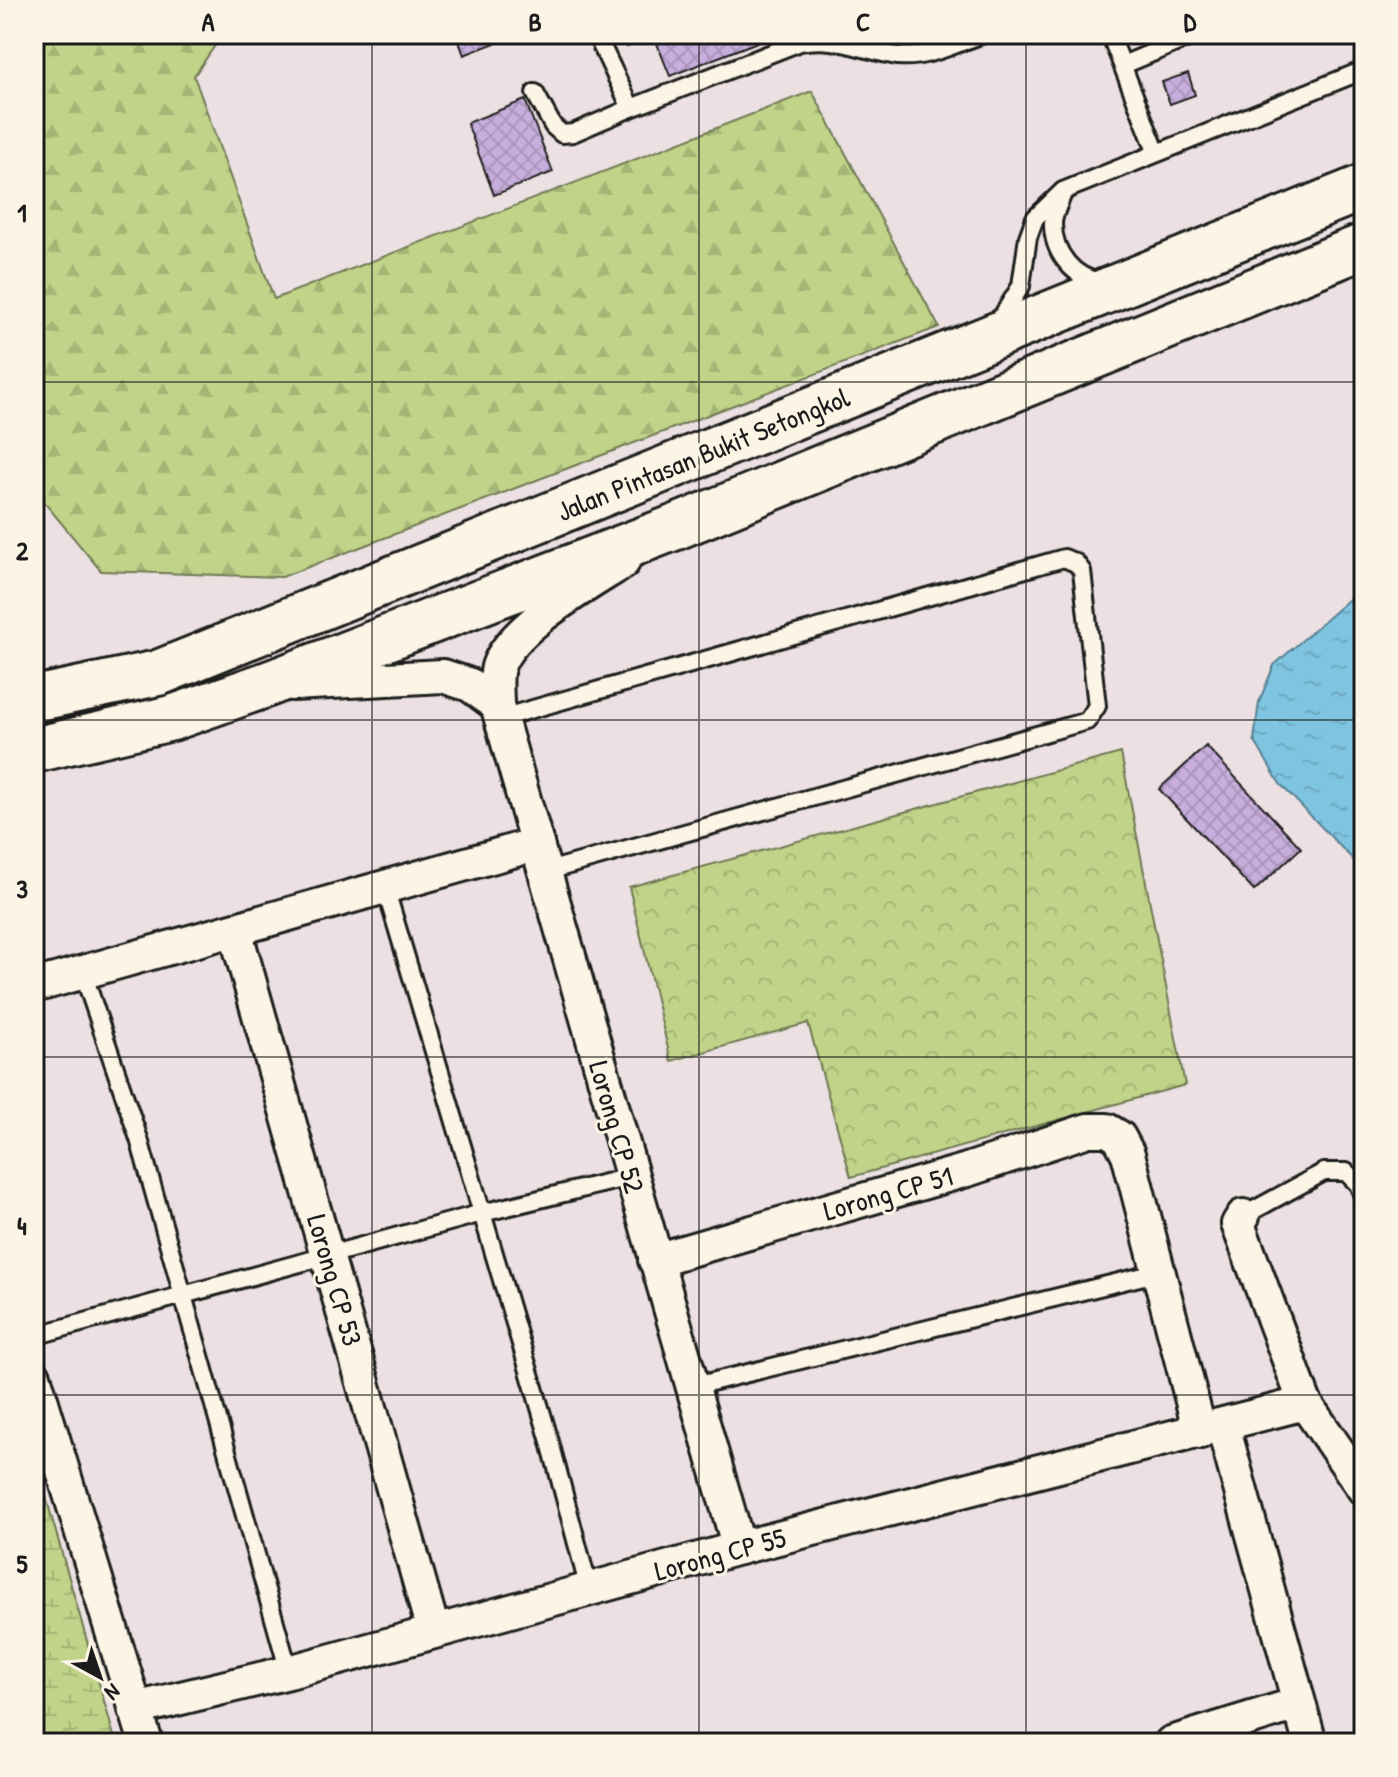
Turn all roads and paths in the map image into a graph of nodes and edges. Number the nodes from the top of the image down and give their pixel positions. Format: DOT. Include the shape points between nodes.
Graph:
graph roads {
  1 [pos="596,34"];
  2 [pos="983,34"];
  3 [pos="1110,34"];
  4 [pos="1197,34"];
  5 [pos="1123,65"];
  6 [pos="1364,70"];
  7 [pos="535,93"];
  8 [pos="631,108"];
  9 [pos="1156,151"];
  10 [pos="1364,187"];
  11 [pos="1063,191"];
  12 [pos="1364,246"];
  13 [pos="1124,285"];
  14 [pos="925,364"];
  15 [pos="676,527"];
  16 [pos="268,684"];
  17 [pos="34,699"];
  18 [pos="499,712"];
  19 [pos="34,750"];
  20 [pos="541,858"];
  21 [pos="385,887"];
  22 [pos="235,930"];
  23 [pos="83,973"];
  24 [pos="34,986"];
  25 [pos="630,1177"];
  26 [pos="1364,1198"];
  27 [pos="482,1213"];
  28 [pos="1243,1216"];
  29 [pos="329,1255"];
  30 [pos="655,1260"];
  31 [pos="1160,1272"];
  32 [pos="182,1295"];
  33 [pos="34,1336"];
  34 [pos="34,1376"];
  35 [pos="695,1386"];
  36 [pos="1305,1403"];
  37 [pos="1211,1429"];
  38 [pos="1359,1472"];
  39 [pos="739,1548"];
  40 [pos="589,1589"];
  41 [pos="433,1630"];
  42 [pos="289,1672"];
  43 [pos="1297,1704"];
  44 [pos="135,1709"];
  45 [pos="146,1743"];
  46 [pos="1171,1743"];
  47 [pos="1310,1743"];
  1 -- 8 [label="lane"];
  2 -- 8 [label="lane" via="929,53 900,56 809,40"];
  3 -- 5 [label="lane"];
  4 -- 5 [label="lane"];
  5 -- 9 [label="lane"];
  6 -- 9 [label="lane"];
  7 -- 8 [label="lane" via="562,134"];
  9 -- 11 [label="lane"];
  10 -- 13 [label="main road, Jalan Pintasan Bukit Setongkol"];
  11 -- 13 [label="lane" via="1053,222 1058,248 1069,266 1086,280"];
  11 -- 14 [label="lane" via="1035,218 1021,286 1011,307 991,331"];
  12 -- 15 [label="main road, Jalan Pintasan Bukit Setongkol"];
  13 -- 14 [label="main road, Jalan Pintasan Bukit Setongkol"];
  14 -- 17 [label="main road, Jalan Pintasan Bukit Setongkol" via="158,673"];
  15 -- 16 [label="main road, Jalan Pintasan Bukit Setongkol"];
  15 -- 18 [label="street, Lorong CP 52" via="563,599 513,644 498,667"];
  16 -- 18 [label="street" via="443,676 470,685"];
  16 -- 19 [label="main road, Jalan Pintasan Bukit Setongkol" via="172,718"];
  18 -- 20 [label="street, Lorong CP 52"];
  18 -- 20 [label="lane" via="1064,558 1082,571 1097,706 1087,721"];
  20 -- 21 [label="street"];
  20 -- 25 [label="street, Lorong CP 52"];
  21 -- 22 [label="street"];
  21 -- 27 [label="lane"];
  22 -- 23 [label="street"];
  22 -- 29 [label="street, Lorong CP 53"];
  23 -- 24 [label="street"];
  23 -- 32 [label="lane" via="139,1139"];
  25 -- 27 [label="lane"];
  25 -- 30 [label="street, Lorong CP 52"];
  26 -- 28 [label="lane" via="1346,1172 1324,1172"];
  27 -- 29 [label="lane"];
  27 -- 40 [label="lane"];
  28 -- 36 [label="street" via="1238,1224"];
  29 -- 32 [label="lane"];
  29 -- 41 [label="street, Lorong CP 53"];
  30 -- 31 [label="street, Lorong CP 51" via="1088,1130 1107,1130 1119,1137 1136,1178"];
  30 -- 35 [label="street, Lorong CP 52"];
  31 -- 35 [label="lane"];
  31 -- 37 [label="street"];
  32 -- 33 [label="lane"];
  32 -- 42 [label="lane"];
  34 -- 44 [label="street"];
  35 -- 39 [label="street, Lorong CP 52"];
  36 -- 37 [label="street, Lorong CP 55"];
  36 -- 38 [label="street"];
  37 -- 39 [label="street, Lorong CP 55"];
  37 -- 43 [label="street"];
  39 -- 40 [label="street, Lorong CP 55"];
  40 -- 41 [label="street, Lorong CP 55"];
  41 -- 42 [label="street, Lorong CP 55"];
  42 -- 44 [label="street, Lorong CP 55"];
  43 -- 46 [label="street"];
  43 -- 47 [label="street"];
  44 -- 45 [label="street"];
}
